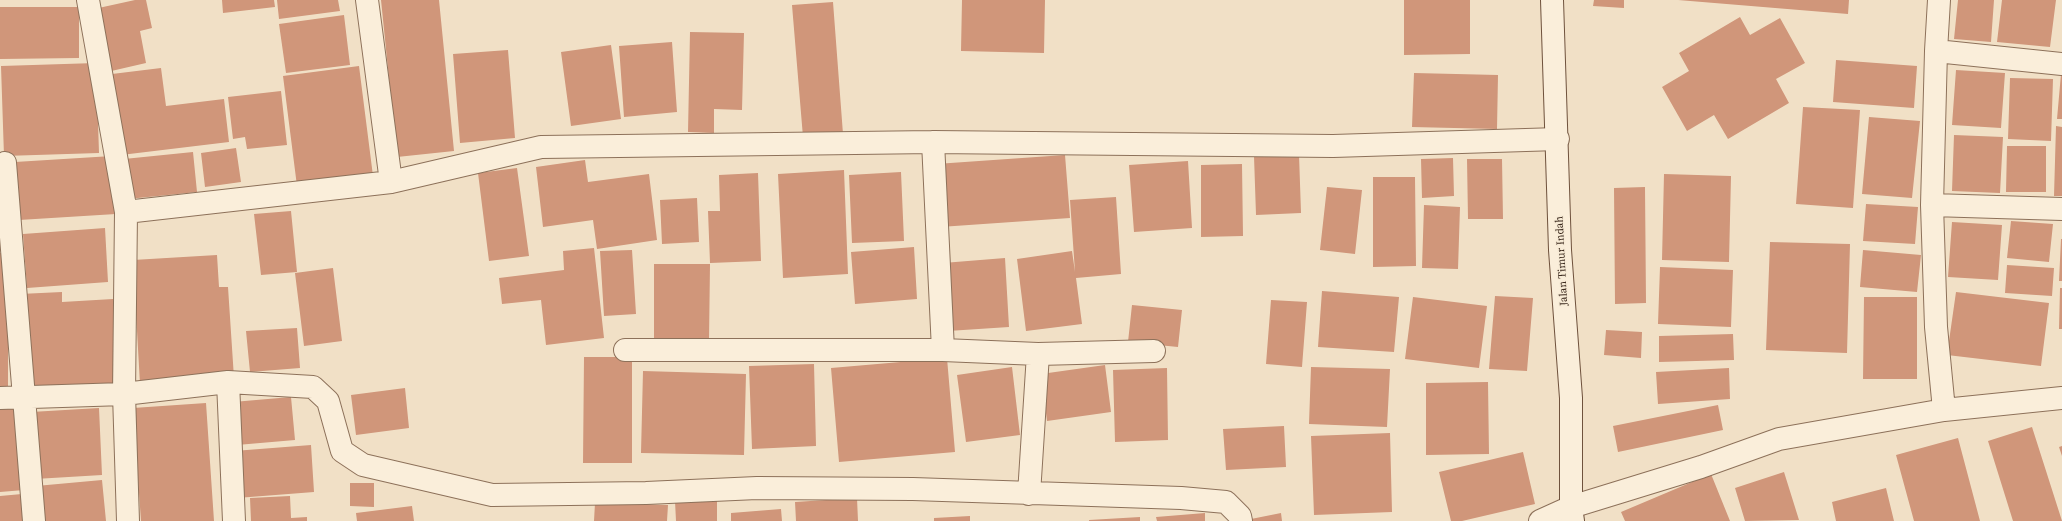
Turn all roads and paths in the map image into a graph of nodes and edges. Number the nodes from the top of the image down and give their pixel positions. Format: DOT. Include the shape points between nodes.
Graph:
graph roads {
  1 [pos="88,0"];
  2 [pos="367,0"];
  3 [pos="1552,0"];
  4 [pos="1939,0"];
  5 [pos="1936,51"];
  6 [pos="2062,64"];
  7 [pos="1558,139"];
  8 [pos="933,142"];
  9 [pos="5,163"];
  10 [pos="391,182"];
  11 [pos="1932,205"];
  12 [pos="2062,209"];
  13 [pos="126,212"];
  14 [pos="625,350"];
  15 [pos="943,350"];
  16 [pos="1154,351"];
  17 [pos="1038,354"];
  18 [pos="228,382"];
  19 [pos="124,394"];
  20 [pos="23,397"];
  21 [pos="0,398"];
  22 [pos="2062,398"];
  23 [pos="1944,410"];
  24 [pos="1029,494"];
  25 [pos="1572,514"];
  26 [pos="34,521"];
  27 [pos="128,521"];
  28 [pos="234,521"];
  29 [pos="1241,521"];
  30 [pos="1540,521"];
  1 -- 13 [label="street"];
  2 -- 10 [label="street"];
  3 -- 7 [label="street, Jalan Timur Indah"];
  4 -- 5 [label="street"];
  5 -- 6 [label="street"];
  5 -- 11 [label="street"];
  7 -- 8 [label="street" via="1333,146"];
  7 -- 25 [label="street, Jalan Timur Indah" via="1560,250 1571,398"];
  8 -- 10 [label="street" via="541,147"];
  8 -- 15 [label="street"];
  9 -- 20 [label="street"];
  10 -- 13 [label="street"];
  11 -- 12 [label="street"];
  11 -- 23 [label="street" via="1936,327"];
  13 -- 19 [label="street"];
  14 -- 15 [label="street"];
  15 -- 17 [label="street"];
  16 -- 17 [label="street"];
  17 -- 24 [label="street"];
  18 -- 19 [label="street"];
  18 -- 24 [label="street" via="313,387 328,401 342,451 363,465 492,494 646,493 757,488 913,489"];
  18 -- 28 [label="street"];
  19 -- 20 [label="street"];
  19 -- 27 [label="street"];
  20 -- 21 [label="street"];
  20 -- 26 [label="street"];
  22 -- 23 [label="street"];
  23 -- 25 [label="street" via="1779,439"];
  24 -- 29 [label="street" via="1181,498 1226,502 1240,516"];
  25 -- 30 [label="street"];
}
